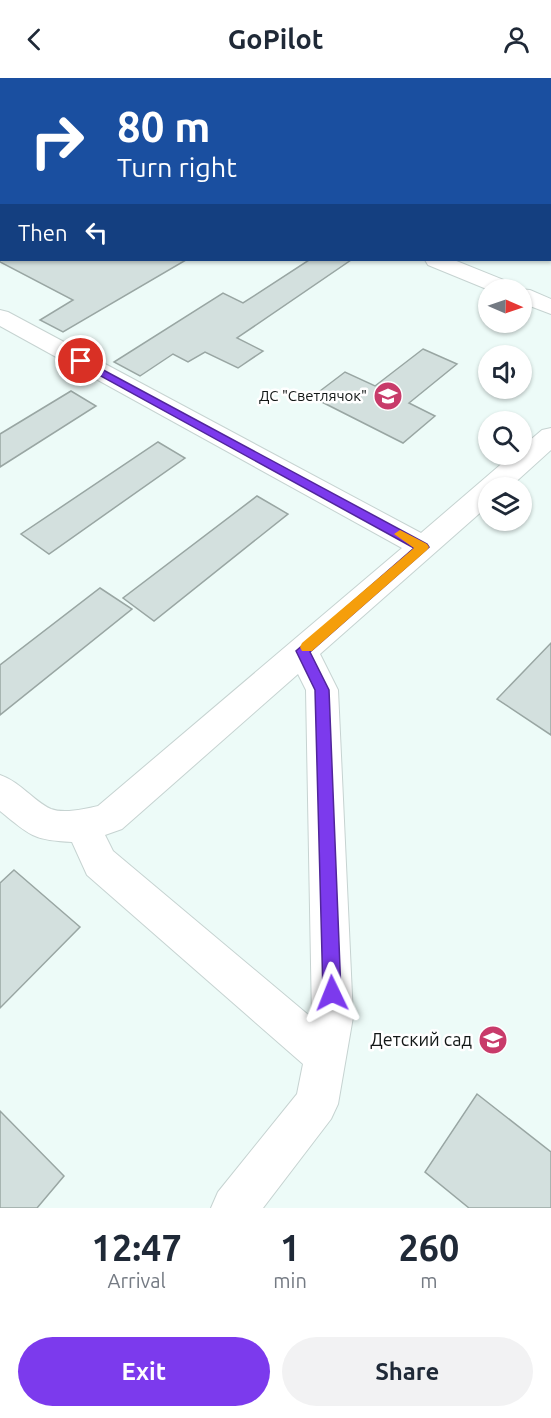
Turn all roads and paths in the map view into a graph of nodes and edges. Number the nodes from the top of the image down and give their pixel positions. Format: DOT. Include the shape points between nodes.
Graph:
graph roads {
  1 [pos="438,261"];
  2 [pos="482,279"];
  3 [pos="532,299"];
  4 [pos="551,307"];
  5 [pos="0,317"];
  6 [pos="551,436"];
  7 [pos="504,477"];
  8 [pos="478,499"];
  9 [pos="423,547"];
  10 [pos="303,651"];
  11 [pos="0,790"];
  12 [pos="84,826"];
  13 [pos="325,1056"];
  14 [pos="234,1208"];
  1 -- 2 [label="street"];
  3 -- 4 [label="street"];
  5 -- 9 [label="street"];
  6 -- 7 [label="street"];
  8 -- 9 [label="street"];
  9 -- 10 [label="street"];
  10 -- 12 [label="street" via="109,818"];
  10 -- 13 [label="street" via="322,690 333,1017"];
  11 -- 12 [label="street" via="45,825"];
  12 -- 13 [label="street" via="100,862"];
  13 -- 14 [label="street" via="316,1104"];
}
